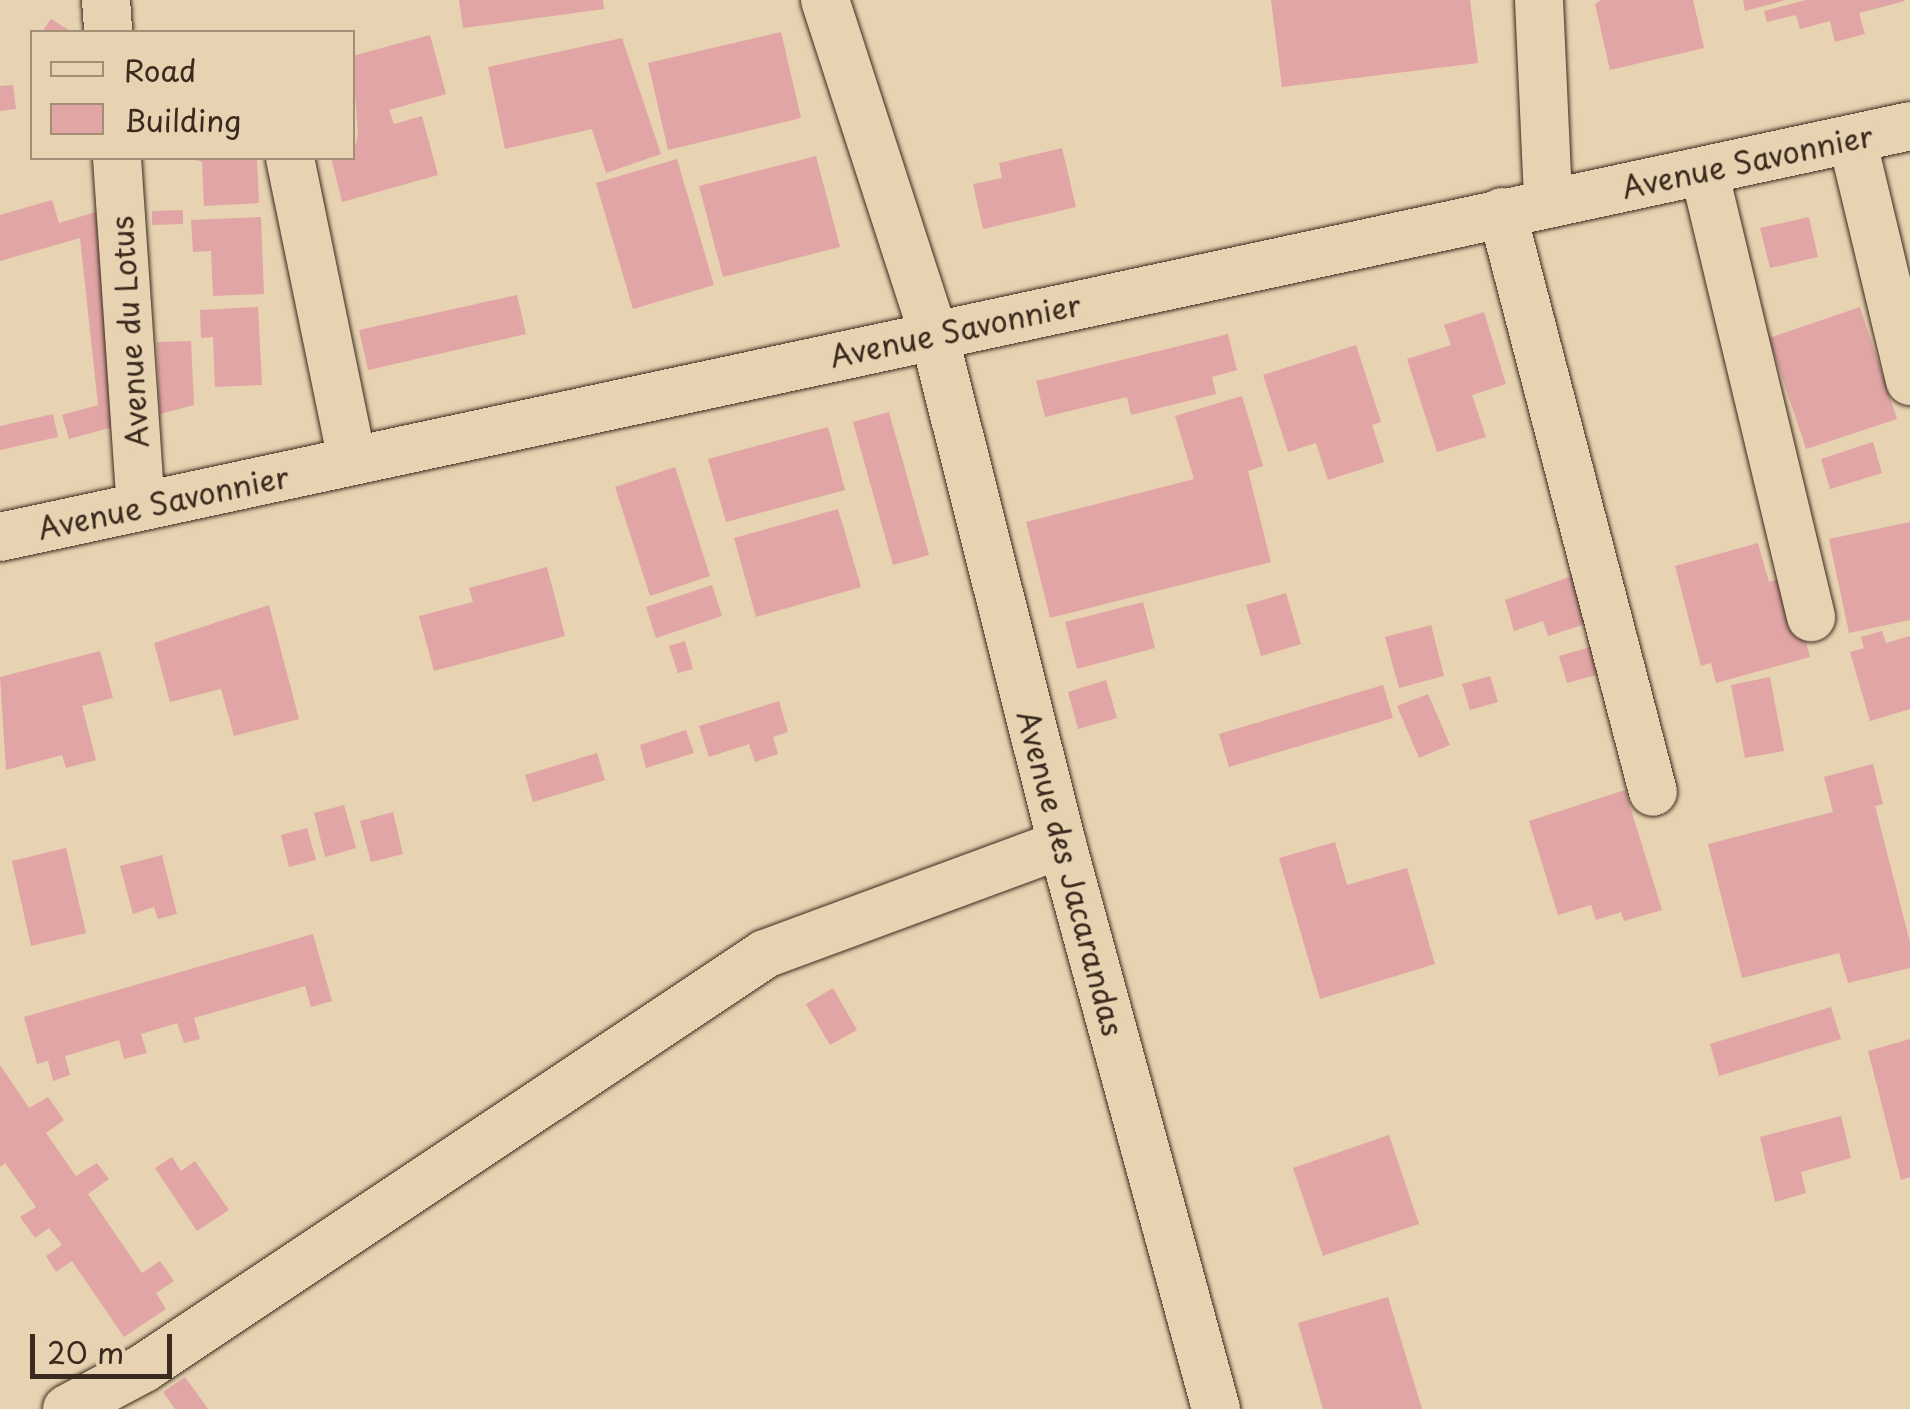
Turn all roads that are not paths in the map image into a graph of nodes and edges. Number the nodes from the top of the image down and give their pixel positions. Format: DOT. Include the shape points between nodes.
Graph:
graph roads {
  1 [pos="106,0"];
  2 [pos="825,0"];
  3 [pos="1539,0"];
  4 [pos="108,30"];
  5 [pos="1910,126"];
  6 [pos="1852,139"];
  7 [pos="117,160"];
  8 [pos="290,160"];
  9 [pos="1704,171"];
  10 [pos="1548,202"];
  11 [pos="1502,212"];
  12 [pos="934,334"];
  13 [pos="1910,381"];
  14 [pos="352,460"];
  15 [pos="141,506"];
  16 [pos="0,537"];
  17 [pos="1811,617"];
  18 [pos="1653,792"];
  19 [pos="1062,844"];
  20 [pos="67,1409"];
  21 [pos="1216,1409"];
  1 -- 4 [label="street"];
  2 -- 12 [label="street, Avenue des Jacarandas"];
  3 -- 10 [label="street"];
  5 -- 6 [label="street, Avenue Savonnier"];
  6 -- 9 [label="street, Avenue Savonnier"];
  6 -- 13 [label="street"];
  7 -- 15 [label="street, Avenue du Lotus"];
  8 -- 14 [label="street"];
  9 -- 10 [label="street, Avenue Savonnier"];
  9 -- 17 [label="street"];
  10 -- 11 [label="street, Avenue Savonnier"];
  11 -- 12 [label="street, Avenue Savonnier"];
  11 -- 18 [label="street"];
  12 -- 14 [label="street, Avenue Savonnier"];
  12 -- 19 [label="street, Avenue des Jacarandas"];
  14 -- 15 [label="street, Avenue Savonnier"];
  15 -- 16 [label="street, Avenue Savonnier"];
  19 -- 20 [label="street" via="766,954 144,1368"];
  19 -- 21 [label="street, Avenue des Jacarandas"];
}
